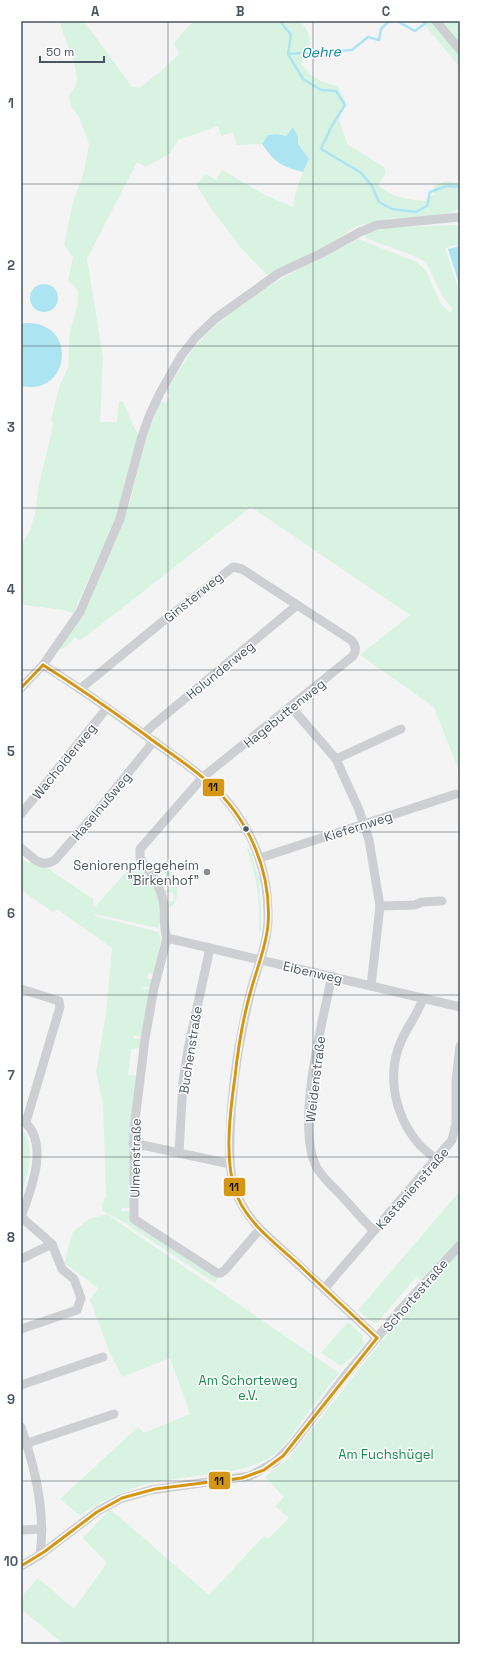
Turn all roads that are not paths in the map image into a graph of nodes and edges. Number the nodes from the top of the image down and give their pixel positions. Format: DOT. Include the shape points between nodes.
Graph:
graph roads {
  1 [pos="436,21"];
  2 [pos="460,50"];
  3 [pos="460,217"];
  4 [pos="296,606"];
  5 [pos="354,643"];
  6 [pos="43,665"];
  7 [pos="21,688"];
  8 [pos="80,689"];
  9 [pos="291,707"];
  10 [pos="107,708"];
  11 [pos="401,729"];
  12 [pos="144,734"];
  13 [pos="154,742"];
  14 [pos="336,759"];
  15 [pos="203,777"];
  16 [pos="456,794"];
  17 [pos="21,814"];
  18 [pos="364,824"];
  19 [pos="21,848"];
  20 [pos="260,858"];
  21 [pos="442,900"];
  22 [pos="380,906"];
  23 [pos="167,938"];
  24 [pos="210,948"];
  25 [pos="260,960"];
  26 [pos="332,976"];
  27 [pos="371,986"];
  28 [pos="21,989"];
  29 [pos="423,998"];
  30 [pos="460,1007"];
  31 [pos="460,1046"];
  32 [pos="23,1121"];
  33 [pos="133,1143"];
  34 [pos="179,1153"];
  35 [pos="436,1159"];
  36 [pos="230,1164"];
  37 [pos="21,1217"];
  38 [pos="260,1229"];
  39 [pos="374,1231"];
  40 [pos="52,1244"];
  41 [pos="460,1245"];
  42 [pos="21,1259"];
  43 [pos="324,1289"];
  44 [pos="21,1329"];
  45 [pos="377,1338"];
  46 [pos="102,1357"];
  47 [pos="21,1385"];
  48 [pos="114,1414"];
  49 [pos="21,1427"];
  50 [pos="24,1444"];
  51 [pos="42,1529"];
  52 [pos="21,1530"];
  53 [pos="40,1555"];
  54 [pos="21,1566"];
  1 -- 2 [label="street"];
  3 -- 6 [label="street" via="378,225 360,232 320,254 279,272 216,318 196,337 181,356 150,414 120,519 80,612"];
  4 -- 5 [label="street, Ginsterweg"];
  4 -- 8 [label="street, Ginsterweg" via="242,569 233,567"];
  4 -- 12 [label="street, Holunderweg"];
  5 -- 9 [label="street, Hagebuttenweg" via="356,649 353,656"];
  6 -- 7 [label="street"];
  6 -- 8 [label="street"];
  8 -- 10 [label="street"];
  9 -- 14 [label="street"];
  9 -- 15 [label="street, Hagebuttenweg"];
  10 -- 12 [label="street"];
  10 -- 17 [label="street, Wacholderweg"];
  11 -- 14 [label="street"];
  12 -- 13 [label="street"];
  13 -- 15 [label="street"];
  13 -- 19 [label="street, Haselnußweg" via="55,860 44,864"];
  14 -- 18 [label="street"];
  15 -- 20 [label="street" via="238,815"];
  15 -- 23 [label="street, Hagebuttenweg" via="139,851 140,858 151,871 161,893"];
  16 -- 18 [label="street, Kiefernweg"];
  18 -- 20 [label="street, Kiefernweg"];
  18 -- 22 [label="street" via="374,863"];
  20 -- 25 [label="street" via="267,892 268,914"];
  21 -- 22 [label="street" via="415,905"];
  22 -- 27 [label="street"];
  23 -- 24 [label="street, Eibenweg"];
  23 -- 33 [label="street, Ulmenstraße" via="154,988 145,1039"];
  24 -- 25 [label="street, Eibenweg"];
  24 -- 34 [label="street, Buchenstraße" via="183,1082"];
  25 -- 26 [label="street, Eibenweg"];
  25 -- 36 [label="street" via="244,1019 237,1061 230,1126"];
  26 -- 27 [label="street, Eibenweg"];
  26 -- 39 [label="street, Weidenstraße" via="313,1073 309,1112 310,1146 322,1176"];
  27 -- 29 [label="street, Eibenweg"];
  28 -- 32 [label="street" via="59,1001 60,1007"];
  29 -- 30 [label="street, Eibenweg"];
  29 -- 35 [label="street" via="397,1052 394,1088 401,1116 419,1144"];
  31 -- 35 [label="street, Kastanienstraße" via="456,1081 456,1129 450,1144"];
  32 -- 37 [label="street" via="34,1134 37,1160"];
  33 -- 34 [label="street"];
  33 -- 38 [label="street, Ulmenstraße" via="134,1219 217,1273 225,1270"];
  34 -- 36 [label="street"];
  35 -- 39 [label="street, Kastanienstraße"];
  36 -- 38 [label="street" via="234,1188 240,1201"];
  37 -- 40 [label="street"];
  38 -- 43 [label="street"];
  39 -- 43 [label="street, Kastanienstraße"];
  40 -- 42 [label="street"];
  40 -- 44 [label="street" via="62,1269 74,1279 81,1298 77,1310"];
  41 -- 45 [label="street, Schortestraße"];
  43 -- 45 [label="street"];
  45 -- 53 [label="street, Schortestraße" via="283,1456 267,1468 242,1478 151,1490 129,1496 98,1511"];
  46 -- 47 [label="street"];
  48 -- 50 [label="street"];
  49 -- 50 [label="street"];
  50 -- 51 [label="street" via="37,1487"];
  51 -- 52 [label="street"];
  51 -- 53 [label="street"];
  53 -- 54 [label="street, Schortestraße"];
}
